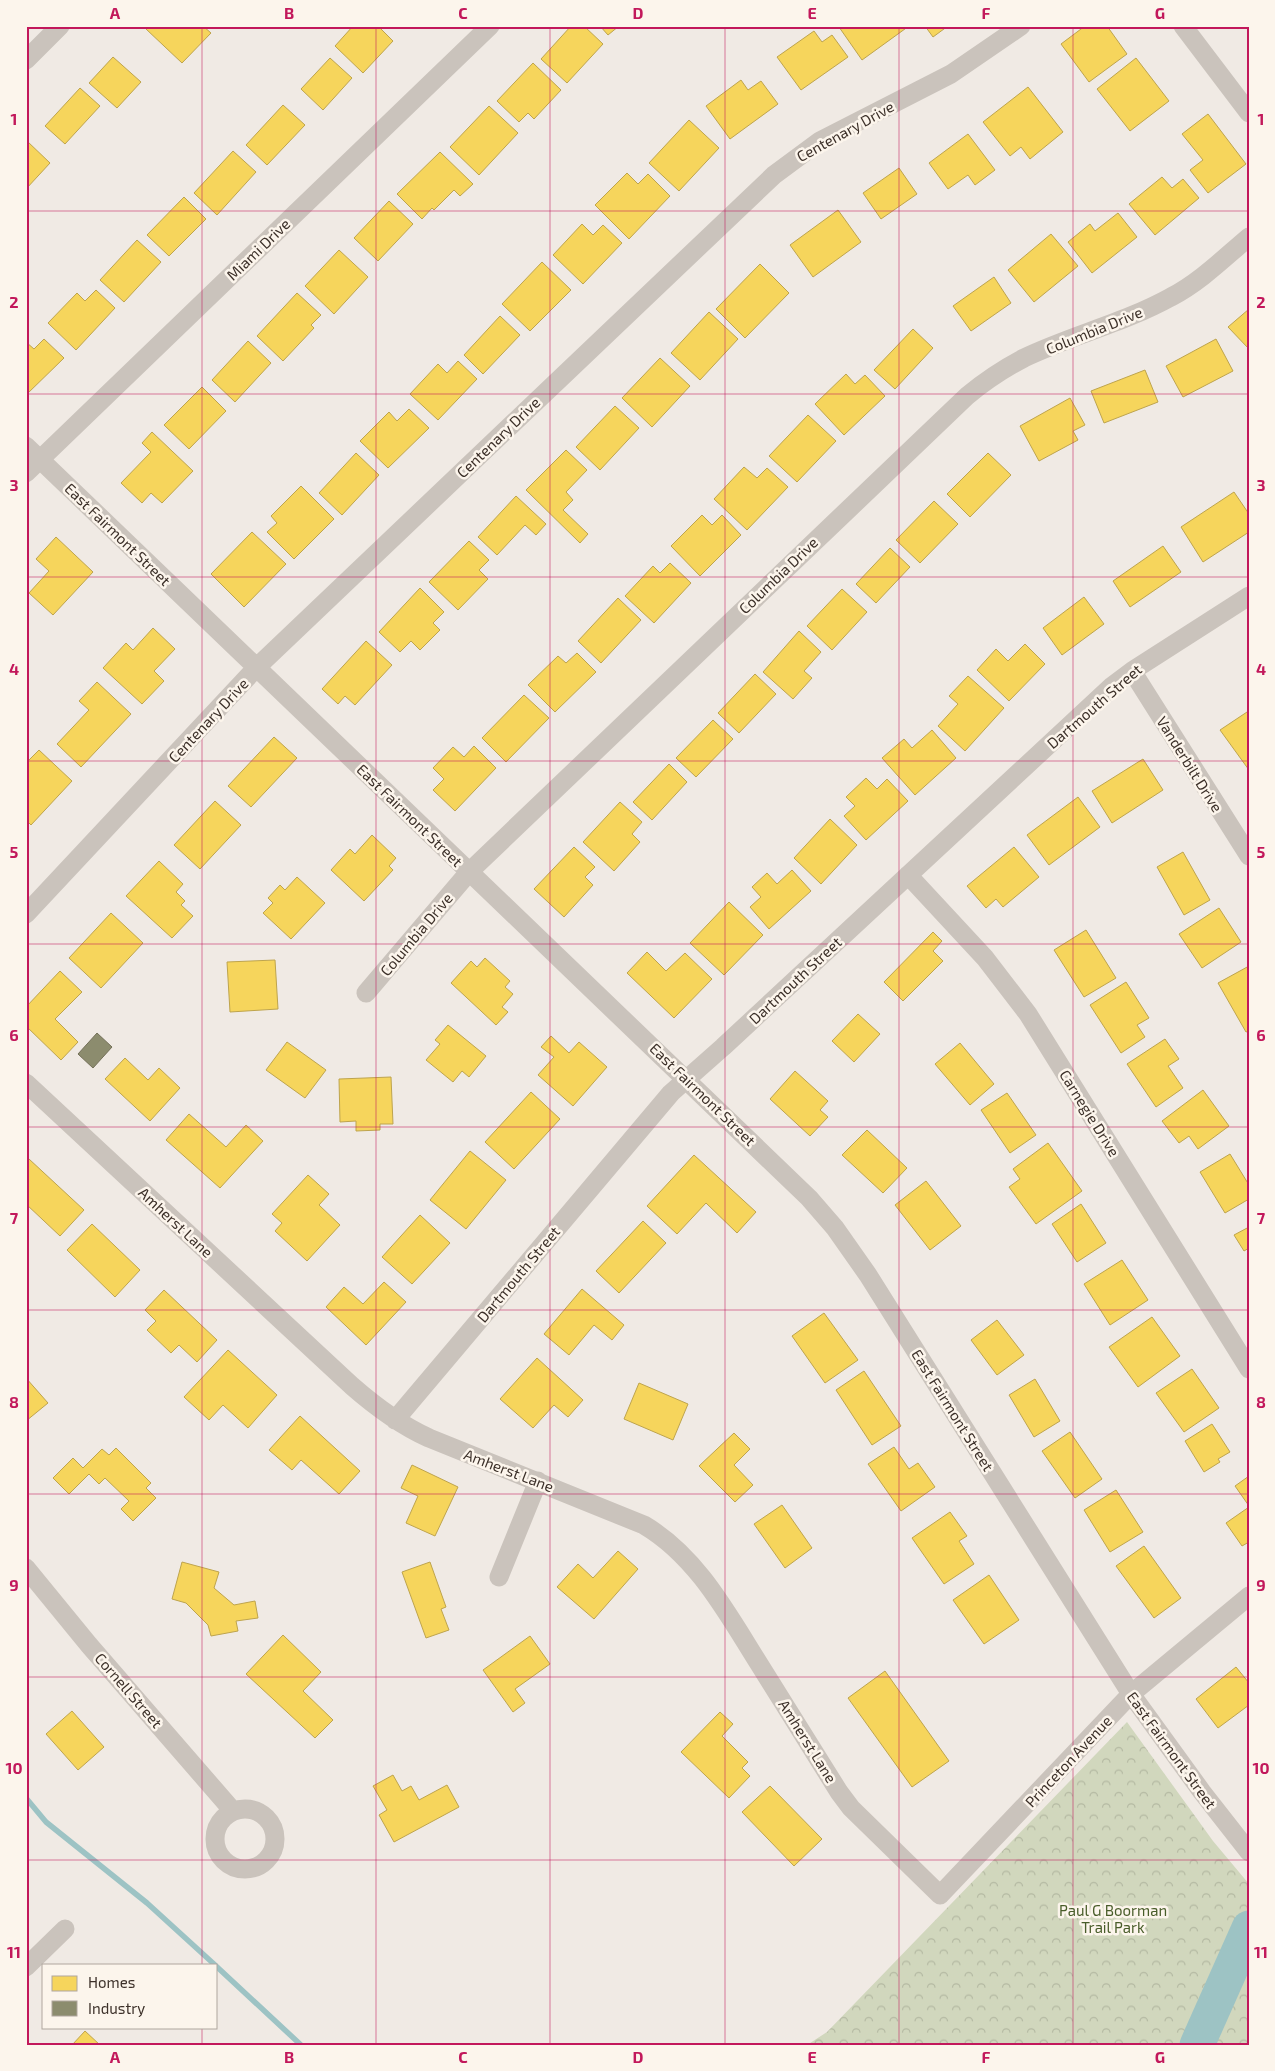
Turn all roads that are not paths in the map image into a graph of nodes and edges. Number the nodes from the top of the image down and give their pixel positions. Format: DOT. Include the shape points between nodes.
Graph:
graph roads {
  1 [pos="60,26"];
  2 [pos="490,26"];
  3 [pos="1021,26"];
  4 [pos="1182,26"];
  5 [pos="26,60"];
  6 [pos="1249,113"];
  7 [pos="1249,237"];
  8 [pos="26,446"];
  9 [pos="40,459"];
  10 [pos="26,473"];
  11 [pos="1249,596"];
  12 [pos="257,667"];
  13 [pos="1132,671"];
  14 [pos="1249,856"];
  15 [pos="469,872"];
  16 [pos="908,875"];
  17 [pos="26,914"];
  18 [pos="366,993"];
  19 [pos="686,1079"];
  20 [pos="26,1083"];
  21 [pos="1249,1369"];
  22 [pos="396,1420"];
  23 [pos="538,1481"];
  24 [pos="26,1568"];
  25 [pos="498,1577"];
  26 [pos="1249,1596"];
  27 [pos="1132,1694"];
  28 [pos="233,1811"];
  29 [pos="1249,1852"];
  30 [pos="940,1895"];
  31 [pos="65,1929"];
  32 [pos="26,1967"];
  1 -- 5 [label="street"];
  2 -- 9 [label="street, Miami Drive"];
  3 -- 12 [label="street, Centenary Drive" via="951,74 820,141 781,169"];
  4 -- 6 [label="street"];
  7 -- 15 [label="street, Columbia Drive" via="1172,297 1131,317 1026,358 966,396"];
  8 -- 9 [label="street, East Fairmont Street"];
  9 -- 10 [label="street, Miami Drive"];
  9 -- 12 [label="street, East Fairmont Street"];
  11 -- 13 [label="street, Dartmouth Street"];
  12 -- 15 [label="street, East Fairmont Street"];
  12 -- 17 [label="street, Centenary Drive"];
  13 -- 14 [label="street, Vanderbilt Drive"];
  13 -- 16 [label="street, Dartmouth Street" via="1094,702"];
  15 -- 18 [label="street, Columbia Drive"];
  15 -- 19 [label="street, East Fairmont Street"];
  16 -- 19 [label="street, Dartmouth Street"];
  16 -- 21 [label="street, Carnegie Drive" via="986,958 1028,1014"];
  19 -- 22 [label="street, Dartmouth Street" via="656,1109"];
  19 -- 27 [label="street, East Fairmont Street" via="804,1193 845,1242"];
  20 -- 22 [label="street, Amherst Lane" via="352,1386"];
  22 -- 23 [label="street, Amherst Lane" via="429,1438"];
  23 -- 25 [label="street"];
  23 -- 30 [label="street, Amherst Lane" via="644,1524 684,1557 719,1600 846,1801"];
  24 -- 28 [label="street, Cornell Street"];
  26 -- 27 [label="street, Princeton Avenue"];
  27 -- 29 [label="street, East Fairmont Street"];
  27 -- 30 [label="street, Princeton Avenue"];
  31 -- 32 [label="street"];
}
